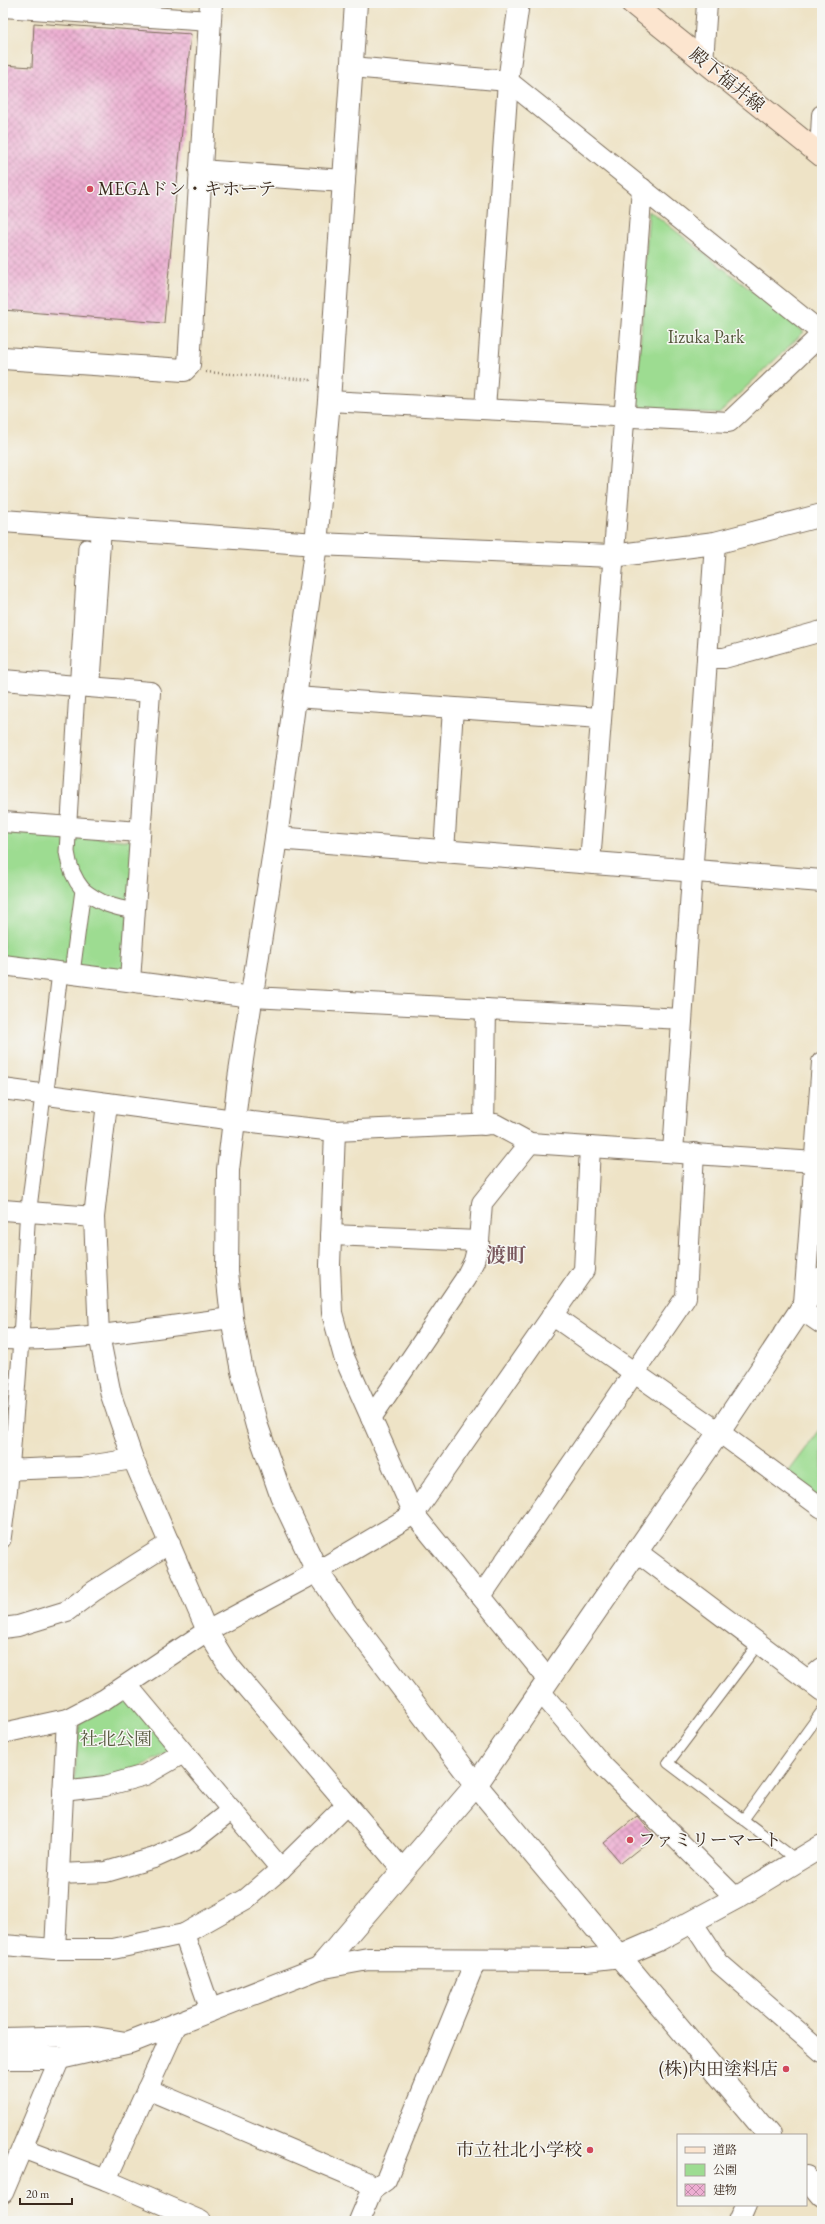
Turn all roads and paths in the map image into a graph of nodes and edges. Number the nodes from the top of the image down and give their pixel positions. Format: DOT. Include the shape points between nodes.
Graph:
graph roads {
  1 [pos="356,3"];
  2 [pos="519,3"];
  3 [pos="632,3"];
  4 [pos="707,3"];
  5 [pos="3,7"];
  6 [pos="210,12"];
  7 [pos="703,62"];
  8 [pos="352,67"];
  9 [pos="508,81"];
  10 [pos="822,115"];
  11 [pos="821,155"];
  12 [pos="200,171"];
  13 [pos="344,181"];
  14 [pos="642,188"];
  15 [pos="822,334"];
  16 [pos="3,358"];
  17 [pos="184,370"];
  18 [pos="311,380"];
  19 [pos="329,401"];
  20 [pos="485,410"];
  21 [pos="626,416"];
  22 [pos="822,515"];
  23 [pos="3,521"];
  24 [pos="102,528"];
  25 [pos="715,543"];
  26 [pos="316,544"];
  27 [pos="86,547"];
  28 [pos="612,556"];
  29 [pos="822,632"];
  30 [pos="707,658"];
  31 [pos="3,680"];
  32 [pos="84,686"];
  33 [pos="295,697"];
  34 [pos="453,708"];
  35 [pos="600,718"];
  36 [pos="3,822"];
  37 [pos="68,827"];
  38 [pos="140,832"];
  39 [pos="276,838"];
  40 [pos="444,852"];
  41 [pos="590,863"];
  42 [pos="693,871"];
  43 [pos="822,881"];
  44 [pos="83,890"];
  45 [pos="135,910"];
  46 [pos="3,965"];
  47 [pos="66,972"];
  48 [pos="130,981"];
  49 [pos="252,997"];
  50 [pos="486,1009"];
  51 [pos="682,1019"];
  52 [pos="822,1062"];
  53 [pos="3,1089"];
  54 [pos="43,1095"];
  55 [pos="107,1103"];
  56 [pos="234,1120"];
  57 [pos="484,1125"];
  58 [pos="335,1131"];
  59 [pos="530,1143"];
  60 [pos="590,1147"];
  61 [pos="673,1152"];
  62 [pos="694,1153"];
  63 [pos="818,1160"];
  64 [pos="3,1210"];
  65 [pos="29,1212"];
  66 [pos="94,1217"];
  67 [pos="331,1235"];
  68 [pos="479,1242"];
  69 [pos="822,1278"];
  70 [pos="802,1306"];
  71 [pos="552,1315"];
  72 [pos="232,1318"];
  73 [pos="822,1324"];
  74 [pos="99,1335"];
  75 [pos="12,1340"];
  76 [pos="635,1373"];
  77 [pos="371,1418"];
  78 [pos="719,1432"];
  79 [pos="133,1459"];
  80 [pos="7,1469"];
  81 [pos="822,1508"];
  82 [pos="414,1514"];
  83 [pos="3,1540"];
  84 [pos="170,1544"];
  85 [pos="636,1551"];
  86 [pos="317,1571"];
  87 [pos="481,1596"];
  88 [pos="3,1628"];
  89 [pos="207,1631"];
  90 [pos="759,1643"];
  91 [pos="817,1680"];
  92 [pos="127,1685"];
  93 [pos="544,1685"];
  94 [pos="822,1711"];
  95 [pos="67,1719"];
  96 [pos="3,1733"];
  97 [pos="183,1753"];
  98 [pos="476,1785"];
  99 [pos="63,1791"];
  100 [pos="347,1804"];
  101 [pos="232,1810"];
  102 [pos="743,1820"];
  103 [pos="813,1856"];
  104 [pos="281,1870"];
  105 [pos="403,1870"];
  106 [pos="59,1874"];
  107 [pos="736,1898"];
  108 [pos="692,1922"];
  109 [pos="184,1934"];
  110 [pos="3,1945"];
  111 [pos="55,1949"];
  112 [pos="621,1956"];
  113 [pos="476,1960"];
  114 [pos="319,1968"];
  115 [pos="211,2011"];
  116 [pos="176,2026"];
  117 [pos="3,2038"];
  118 [pos="130,2042"];
  119 [pos="822,2052"];
  120 [pos="3,2058"];
  121 [pos="60,2058"];
  122 [pos="147,2089"];
  123 [pos="768,2134"];
  124 [pos="22,2148"];
  125 [pos="807,2178"];
  126 [pos="106,2180"];
  127 [pos="372,2190"];
  128 [pos="3,2193"];
  129 [pos="822,2196"];
  130 [pos="746,2206"];
  131 [pos="201,2221"];
  132 [pos="359,2221"];
  133 [pos="740,2221"];
  1 -- 8 [label="street"];
  2 -- 9 [label="street"];
  3 -- 7 [label="main road, 殿下福井線"];
  4 -- 7 [label="street"];
  5 -- 6 [label="street"];
  6 -- 12 [label="street"];
  7 -- 11 [label="main road, 殿下福井線"];
  8 -- 9 [label="street"];
  8 -- 13 [label="street"];
  9 -- 14 [label="street"];
  9 -- 20 [label="street"];
  10 -- 11 [label="street"];
  12 -- 13 [label="street"];
  12 -- 17 [label="street" via="189,365"];
  13 -- 19 [label="street"];
  14 -- 15 [label="street"];
  14 -- 21 [label="street"];
  15 -- 21 [label="street" via="729,422"];
  16 -- 17 [label="street"];
  17 -- 18 [label="path"];
  19 -- 20 [label="street"];
  19 -- 26 [label="street"];
  20 -- 21 [label="street"];
  21 -- 28 [label="street"];
  22 -- 25 [label="street"];
  23 -- 24 [label="street"];
  24 -- 26 [label="street"];
  24 -- 32 [label="street"];
  25 -- 28 [label="street"];
  25 -- 30 [label="street"];
  26 -- 28 [label="street"];
  26 -- 33 [label="street"];
  27 -- 32 [label="street"];
  28 -- 35 [label="street"];
  29 -- 30 [label="street" via="724,658"];
  30 -- 42 [label="street"];
  31 -- 32 [label="street"];
  32 -- 37 [label="street"];
  32 -- 38 [label="street" via="150,692"];
  33 -- 34 [label="street"];
  33 -- 39 [label="street"];
  34 -- 35 [label="street"];
  34 -- 40 [label="street"];
  35 -- 41 [label="street"];
  36 -- 37 [label="street"];
  37 -- 38 [label="street"];
  37 -- 44 [label="street" via="69,867"];
  38 -- 45 [label="street"];
  39 -- 40 [label="street"];
  39 -- 49 [label="street"];
  40 -- 41 [label="street"];
  41 -- 42 [label="street"];
  42 -- 43 [label="street"];
  42 -- 51 [label="street"];
  44 -- 45 [label="street" via="99,902 116,908"];
  44 -- 47 [label="street"];
  45 -- 48 [label="street"];
  46 -- 47 [label="street"];
  47 -- 48 [label="street"];
  47 -- 54 [label="street"];
  48 -- 49 [label="street"];
  49 -- 50 [label="street"];
  49 -- 56 [label="street"];
  50 -- 51 [label="street"];
  50 -- 57 [label="street"];
  51 -- 61 [label="street"];
  52 -- 63 [label="street"];
  53 -- 54 [label="street"];
  54 -- 55 [label="street"];
  54 -- 65 [label="street"];
  55 -- 56 [label="street"];
  55 -- 66 [label="street"];
  56 -- 58 [label="street"];
  56 -- 72 [label="street" via="228,1170 227,1221 227,1272"];
  57 -- 58 [label="street"];
  57 -- 59 [label="street" via="495,1124"];
  58 -- 67 [label="street"];
  59 -- 60 [label="street"];
  59 -- 68 [label="street" via="482,1203"];
  60 -- 61 [label="street"];
  60 -- 71 [label="street" via="584,1270"];
  61 -- 62 [label="street"];
  62 -- 63 [label="street"];
  62 -- 76 [label="street" via="686,1297"];
  63 -- 70 [label="street"];
  64 -- 65 [label="street"];
  65 -- 66 [label="street"];
  65 -- 75 [label="street"];
  66 -- 74 [label="street"];
  67 -- 68 [label="street"];
  67 -- 77 [label="street" via="332,1313 344,1357"];
  68 -- 77 [label="street" via="474,1262 465,1279"];
  69 -- 70 [label="street"];
  70 -- 73 [label="street"];
  70 -- 78 [label="street"];
  71 -- 76 [label="street"];
  71 -- 82 [label="street"];
  72 -- 74 [label="street"];
  72 -- 86 [label="street" via="242,1371 257,1426 281,1495"];
  74 -- 75 [label="street" via="36,1341"];
  74 -- 79 [label="street" via="111,1395"];
  75 -- 80 [label="street"];
  76 -- 78 [label="street"];
  76 -- 87 [label="street"];
  77 -- 82 [label="street"];
  78 -- 81 [label="street"];
  78 -- 85 [label="street"];
  79 -- 80 [label="street" via="81,1467"];
  79 -- 84 [label="street"];
  80 -- 83 [label="street"];
  82 -- 86 [label="street"];
  82 -- 87 [label="street"];
  84 -- 88 [label="street" via="94,1591 67,1611"];
  84 -- 89 [label="street"];
  85 -- 90 [label="street"];
  85 -- 93 [label="street"];
  86 -- 89 [label="street"];
  86 -- 98 [label="street" via="347,1615"];
  87 -- 93 [label="street"];
  89 -- 92 [label="street"];
  89 -- 100 [label="street" via="226,1662"];
  90 -- 91 [label="street"];
  90 -- 102 [label="lane" via="668,1763"];
  92 -- 95 [label="street"];
  92 -- 97 [label="street"];
  93 -- 98 [label="street"];
  93 -- 107 [label="street" via="604,1767"];
  94 -- 102 [label="lane"];
  95 -- 96 [label="street"];
  95 -- 99 [label="street"];
  97 -- 99 [label="street" via="145,1775 105,1786"];
  97 -- 101 [label="street"];
  98 -- 105 [label="street"];
  98 -- 112 [label="street"];
  99 -- 106 [label="street"];
  100 -- 104 [label="street"];
  100 -- 105 [label="street"];
  101 -- 104 [label="street"];
  101 -- 106 [label="street" via="194,1840 154,1858 106,1872"];
  102 -- 103 [label="lane"];
  103 -- 107 [label="street"];
  104 -- 109 [label="street" via="246,1899"];
  105 -- 114 [label="street"];
  106 -- 111 [label="street"];
  107 -- 108 [label="street"];
  108 -- 112 [label="street" via="639,1950"];
  108 -- 119 [label="street" via="719,1963"];
  109 -- 111 [label="street" via="113,1949"];
  109 -- 115 [label="street"];
  110 -- 111 [label="street"];
  112 -- 113 [label="street" via="586,1960"];
  112 -- 123 [label="street"];
  113 -- 114 [label="street" via="368,1959"];
  113 -- 127 [label="street" via="386,2180"];
  114 -- 115 [label="street"];
  115 -- 116 [label="street"];
  116 -- 118 [label="street"];
  116 -- 122 [label="street"];
  117 -- 118 [label="street" via="89,2036"];
  118 -- 121 [label="street"];
  120 -- 121 [label="street"];
  121 -- 124 [label="street"];
  122 -- 126 [label="street"];
  122 -- 127 [label="street" via="366,2182"];
  124 -- 126 [label="street"];
  124 -- 128 [label="street"];
  125 -- 129 [label="street"];
  126 -- 131 [label="street"];
  127 -- 132 [label="street"];
  130 -- 133 [label="street"];
}
